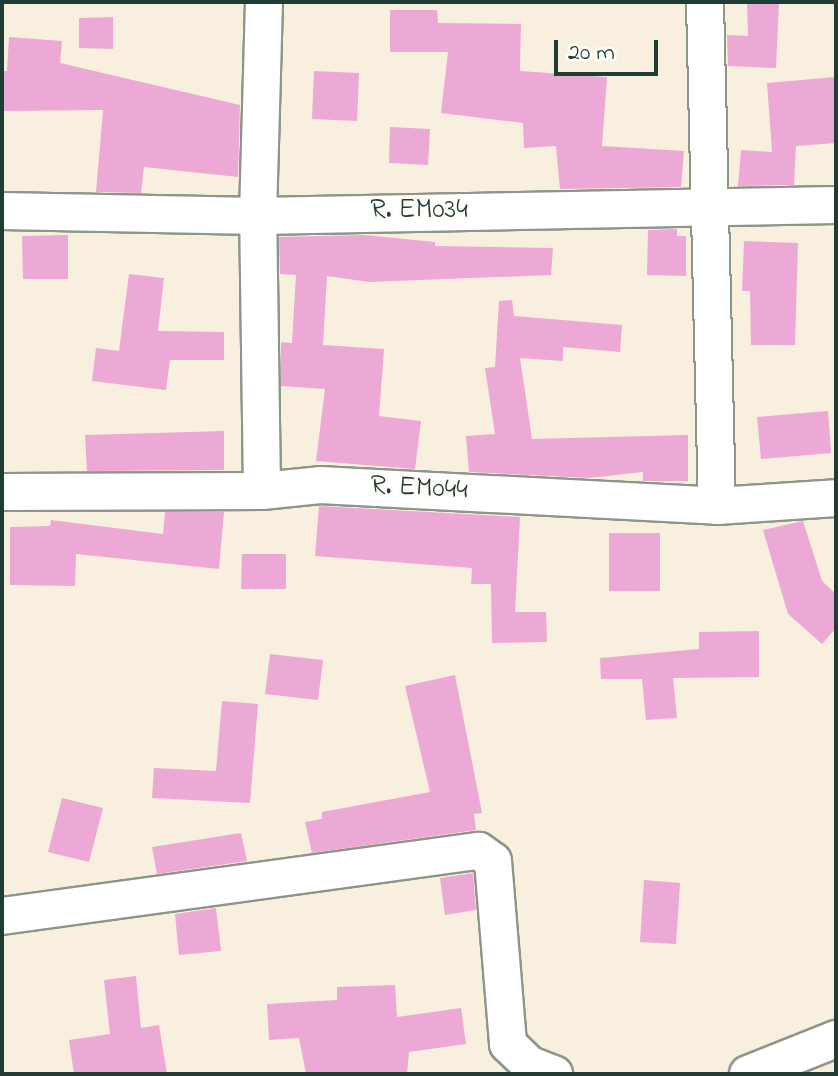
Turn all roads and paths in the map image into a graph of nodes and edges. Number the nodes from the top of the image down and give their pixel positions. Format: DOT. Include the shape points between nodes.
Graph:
graph roads {
  1 [pos="264,2"];
  2 [pos="705,2"];
  3 [pos="836,205"];
  4 [pos="2,211"];
  5 [pos="707,211"];
  6 [pos="258,216"];
  7 [pos="262,491"];
  8 [pos="2,492"];
  9 [pos="836,498"];
  10 [pos="717,506"];
  11 [pos="2,916"];
  12 [pos="836,1039"];
  13 [pos="554,1074"];
  14 [pos="748,1074"];
  1 -- 6 [label="street"];
  2 -- 5 [label="street"];
  3 -- 5 [label="street, R. EM034"];
  4 -- 6 [label="street, R. EM034"];
  5 -- 6 [label="street, R. EM034"];
  5 -- 10 [label="street"];
  6 -- 7 [label="street"];
  7 -- 8 [label="street, R. EM044"];
  7 -- 10 [label="street, R. EM044" via="320,485"];
  9 -- 10 [label="street, R. EM044"];
  11 -- 13 [label="street" via="479,851 493,861 508,1044 530,1065"];
  12 -- 14 [label="street"];
}
